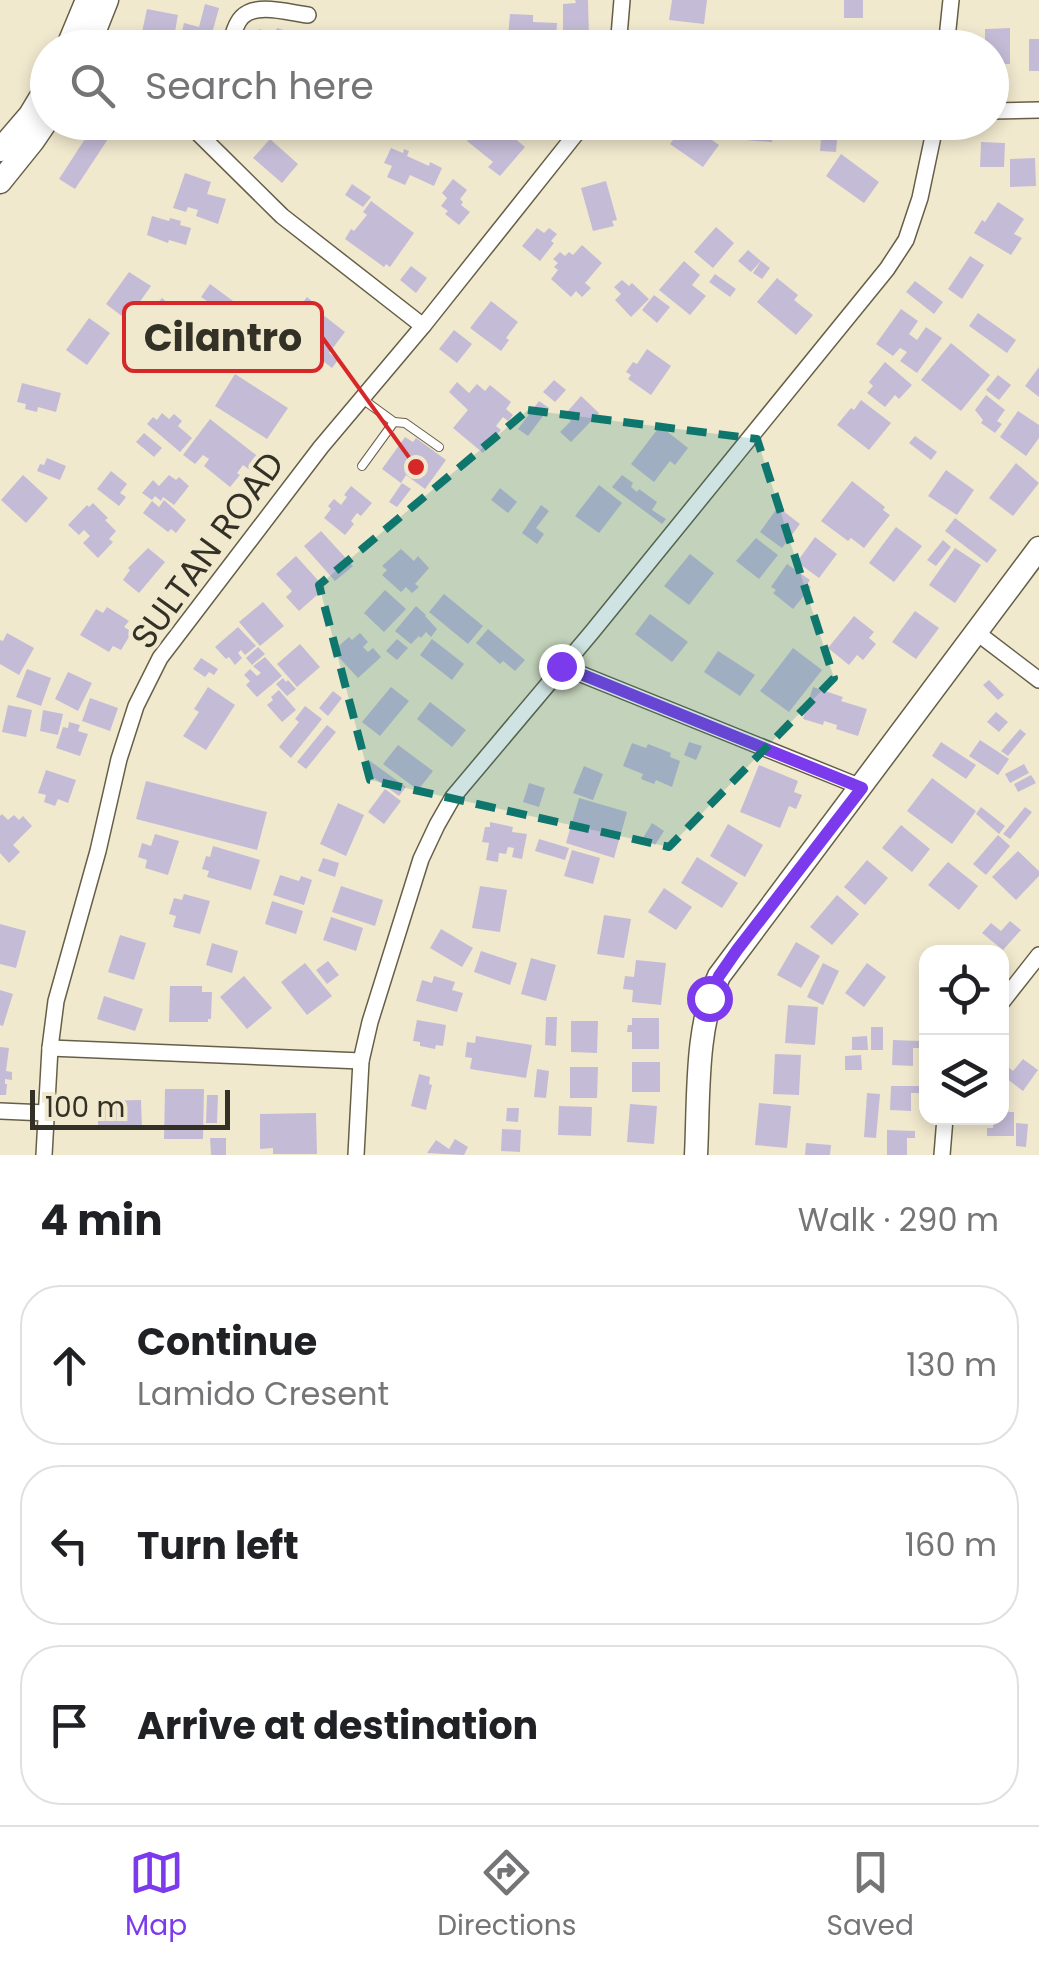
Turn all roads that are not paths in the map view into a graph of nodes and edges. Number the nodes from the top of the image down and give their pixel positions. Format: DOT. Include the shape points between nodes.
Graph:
graph roads {
  1 [pos="86,0"];
  2 [pos="106,0"];
  3 [pos="622,0"];
  4 [pos="952,0"];
  5 [pos="308,15"];
  6 [pos="75,30"];
  7 [pos="95,30"];
  8 [pos="235,30"];
  9 [pos="620,30"];
  10 [pos="948,30"];
  11 [pos="1039,110"];
  12 [pos="1009,111"];
  13 [pos="30,114"];
  14 [pos="34,140"];
  15 [pos="211,140"];
  16 [pos="570,140"];
  17 [pos="932,140"];
  18 [pos="0,150"];
  19 [pos="0,182"];
  20 [pos="423,326"];
  21 [pos="360,398"];
  22 [pos="394,422"];
  23 [pos="439,447"];
  24 [pos="362,466"];
  25 [pos="1039,548"];
  26 [pos="976,632"];
  27 [pos="561,666"];
  28 [pos="1039,680"];
  29 [pos="862,788"];
  30 [pos="1039,955"];
  31 [pos="1009,993"];
  32 [pos="50,1048"];
  33 [pos="362,1061"];
  34 [pos="0,1111"];
  35 [pos="46,1112"];
  36 [pos="944,1125"];
  37 [pos="44,1155"];
  38 [pos="356,1155"];
  39 [pos="696,1155"];
  40 [pos="942,1155"];
  1 -- 6 [label="street"];
  2 -- 7 [label="street"];
  3 -- 9 [label="street"];
  4 -- 10 [label="street"];
  5 -- 8 [label="street" via="257,10 246,13"];
  11 -- 12 [label="street"];
  13 -- 18 [label="street"];
  14 -- 19 [label="street"];
  15 -- 20 [label="street" via="282,216"];
  16 -- 20 [label="street, SULTAN ROAD"];
  17 -- 27 [label="street" via="911,226 888,269"];
  20 -- 21 [label="street, SULTAN ROAD"];
  21 -- 22 [label="lane"];
  21 -- 32 [label="street, SULTAN ROAD" via="160,658 136,706 56,1000"];
  22 -- 23 [label="lane"];
  22 -- 24 [label="lane"];
  25 -- 26 [label="street"];
  26 -- 28 [label="street"];
  26 -- 29 [label="street"];
  27 -- 29 [label="street"];
  27 -- 33 [label="street" via="436,825"];
  29 -- 39 [label="street" via="737,950 709,998"];
  30 -- 31 [label="street"];
  32 -- 33 [label="street"];
  32 -- 35 [label="street, SULTAN ROAD"];
  33 -- 38 [label="street"];
  34 -- 35 [label="street"];
  35 -- 37 [label="street, SULTAN ROAD"];
  36 -- 40 [label="street"];
}
